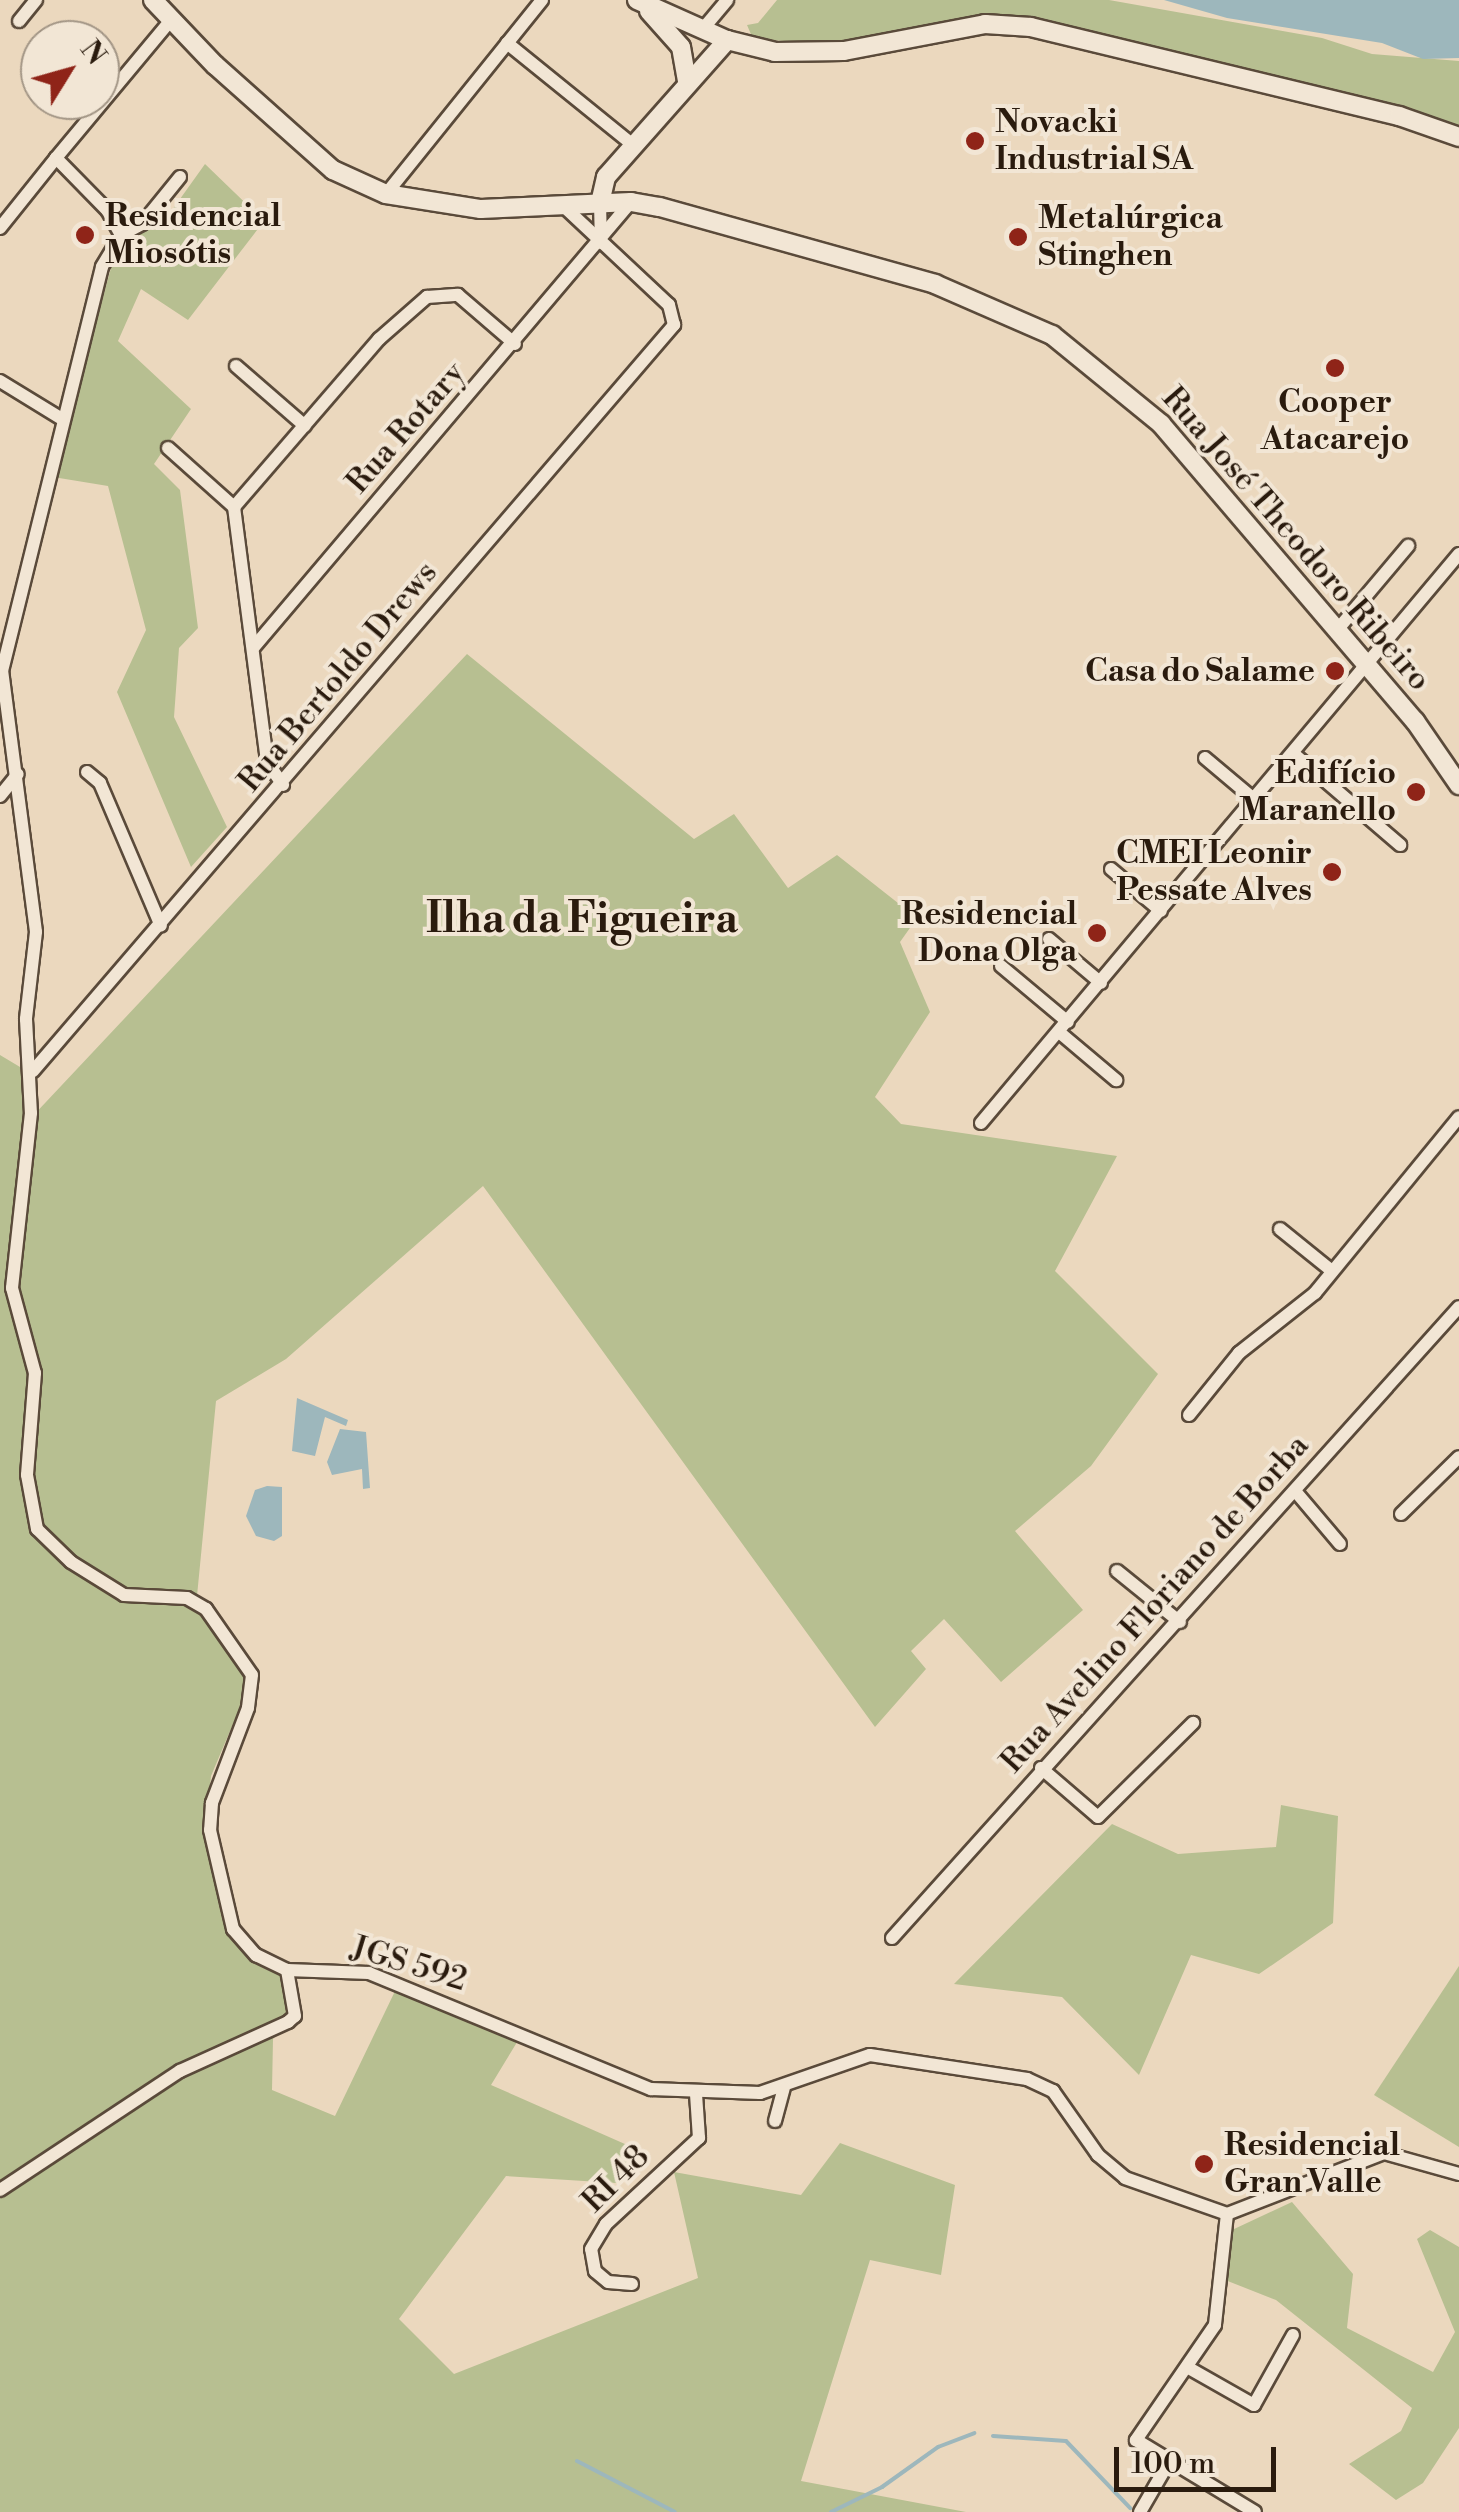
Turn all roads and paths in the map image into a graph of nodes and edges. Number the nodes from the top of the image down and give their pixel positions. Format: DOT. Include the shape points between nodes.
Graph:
graph roads {
  1 [pos="36,0"];
  2 [pos="153,0"];
  3 [pos="542,0"];
  4 [pos="726,0"];
  5 [pos="641,4"];
  6 [pos="19,21"];
  7 [pos="170,21"];
  8 [pos="702,30"];
  9 [pos="727,40"];
  10 [pos="507,43"];
  11 [pos="688,82"];
  12 [pos="1459,137"];
  13 [pos="633,146"];
  14 [pos="56,158"];
  15 [pos="180,177"];
  16 [pos="386,194"];
  17 [pos="631,202"];
  18 [pos="600,203"];
  19 [pos="562,204"];
  20 [pos="0,228"];
  21 [pos="121,234"];
  22 [pos="600,245"];
  23 [pos="515,344"];
  24 [pos="236,366"];
  25 [pos="0,381"];
  26 [pos="62,419"];
  27 [pos="305,426"];
  28 [pos="168,448"];
  29 [pos="234,507"];
  30 [pos="1408,546"];
  31 [pos="1459,554"];
  32 [pos="1338,629"];
  33 [pos="253,648"];
  34 [pos="4,650"];
  35 [pos="1368,665"];
  36 [pos="1,693"];
  37 [pos="1294,754"];
  38 [pos="1205,758"];
  39 [pos="87,772"];
  40 [pos="1456,772"];
  41 [pos="18,774"];
  42 [pos="282,785"];
  43 [pos="0,796"];
  44 [pos="1256,800"];
  45 [pos="1400,845"];
  46 [pos="1111,869"];
  47 [pos="1162,912"];
  48 [pos="161,926"];
  49 [pos="1049,939"];
  50 [pos="1001,966"];
  51 [pos="1101,983"];
  52 [pos="1064,1027"];
  53 [pos="32,1071"];
  54 [pos="1116,1080"];
  55 [pos="1459,1117"];
  56 [pos="981,1123"];
  57 [pos="1280,1228"];
  58 [pos="1332,1272"];
  59 [pos="1459,1307"];
  60 [pos="1189,1414"];
  61 [pos="1459,1457"];
  62 [pos="1296,1492"];
  63 [pos="1401,1514"];
  64 [pos="1340,1544"];
  65 [pos="1117,1571"];
  66 [pos="1180,1622"];
  67 [pos="1193,1723"];
  68 [pos="1042,1768"];
  69 [pos="892,1938"];
  70 [pos="287,1970"];
  71 [pos="784,2088"];
  72 [pos="696,2094"];
  73 [pos="775,2121"];
  74 [pos="1459,2174"];
  75 [pos="0,2190"];
  76 [pos="1227,2214"];
  77 [pos="632,2284"];
  78 [pos="1293,2335"];
  79 [pos="1188,2367"];
  80 [pos="1169,2462"];
  81 [pos="1140,2512"];
  82 [pos="1254,2512"];
  1 -- 6 [label="street"];
  2 -- 7 [label="main road, Rua José Theodoro Ribeiro"];
  3 -- 10 [label="street"];
  4 -- 8 [label="street"];
  5 -- 8 [label="main road"];
  5 -- 11 [label="main road" via="681,47"];
  7 -- 14 [label="street"];
  7 -- 16 [label="main road, Rua José Theodoro Ribeiro" via="333,170"];
  8 -- 9 [label="main road"];
  9 -- 11 [label="main road"];
  9 -- 12 [label="main road" via="811,54 954,27 1031,27 1399,116"];
  10 -- 13 [label="street"];
  10 -- 16 [label="street"];
  11 -- 13 [label="main road"];
  13 -- 18 [label="main road" via="606,177"];
  14 -- 20 [label="street"];
  14 -- 21 [label="street"];
  15 -- 21 [label="street" via="142,224"];
  16 -- 19 [label="main road, Rua José Theodoro Ribeiro" via="481,210"];
  17 -- 18 [label="main road, Rua José Theodoro Ribeiro"];
  17 -- 22 [label="street, Rua Rotary"];
  17 -- 32 [label="main road, Rua José Theodoro Ribeiro" via="935,284 1052,335 1161,424"];
  18 -- 19 [label="main road, Rua José Theodoro Ribeiro"];
  18 -- 22 [label="street"];
  19 -- 22 [label="street"];
  21 -- 26 [label="street" via="102,267"];
  22 -- 23 [label="street, Rua Rotary"];
  22 -- 42 [label="street, Rua Bertoldo Drews" via="676,314 674,325"];
  23 -- 27 [label="street" via="458,296 436,292 391,326"];
  23 -- 33 [label="street, Rua Rotary"];
  24 -- 27 [label="street"];
  25 -- 26 [label="street"];
  26 -- 34 [label="street" via="22,608"];
  27 -- 29 [label="street"];
  28 -- 29 [label="street"];
  29 -- 33 [label="street"];
  30 -- 32 [label="street"];
  31 -- 35 [label="street"];
  32 -- 35 [label="main road, Rua José Theodoro Ribeiro"];
  33 -- 42 [label="street" via="267,762"];
  34 -- 36 [label="street"];
  35 -- 37 [label="street"];
  35 -- 40 [label="main road, Rua José Theodoro Ribeiro"];
  36 -- 41 [label="street"];
  37 -- 44 [label="street"];
  37 -- 45 [label="street"];
  38 -- 44 [label="street"];
  39 -- 48 [label="street" via="100,783"];
  41 -- 43 [label="street"];
  41 -- 53 [label="street" via="36,932 26,1019"];
  42 -- 48 [label="street, Rua Bertoldo Drews"];
  44 -- 47 [label="street"];
  46 -- 47 [label="street"];
  47 -- 51 [label="street"];
  48 -- 53 [label="street, Rua Bertoldo Drews"];
  49 -- 51 [label="street"];
  50 -- 52 [label="street"];
  51 -- 52 [label="street"];
  52 -- 54 [label="street"];
  52 -- 56 [label="street"];
  53 -- 70 [label="street" via="12,1288 36,1373 27,1476 37,1529 71,1562 124,1595 172,1596 206,1609 252,1675 248,1708 217,1776 210,1830 232,1929 256,1955"];
  55 -- 58 [label="street"];
  57 -- 58 [label="street"];
  58 -- 60 [label="street" via="1302,1308 1238,1353"];
  59 -- 62 [label="street, Rua Avelino Floriano de Borba"];
  61 -- 63 [label="street"];
  62 -- 64 [label="street"];
  62 -- 66 [label="street, Rua Avelino Floriano de Borba"];
  65 -- 66 [label="street"];
  66 -- 68 [label="street, Rua Avelino Floriano de Borba"];
  67 -- 68 [label="street" via="1098,1816"];
  68 -- 69 [label="street, Rua Avelino Floriano de Borba"];
  70 -- 72 [label="street, JGS 592" via="369,1973 651,2089"];
  70 -- 75 [label="street" via="295,2016 288,2022 180,2072"];
  71 -- 72 [label="street, JGS 592"];
  71 -- 73 [label="street"];
  71 -- 76 [label="street" via="826,2066 870,2055 1027,2078 1053,2092 1098,2155 1125,2178"];
  72 -- 77 [label="street, RI 48" via="699,2138 606,2224 591,2249 596,2271 608,2282"];
  74 -- 76 [label="street" via="1384,2154"];
  76 -- 79 [label="street" via="1214,2325"];
  78 -- 79 [label="street" via="1254,2405"];
  79 -- 80 [label="street" via="1137,2434 1140,2445"];
  80 -- 81 [label="street"];
  80 -- 82 [label="street"];
}
